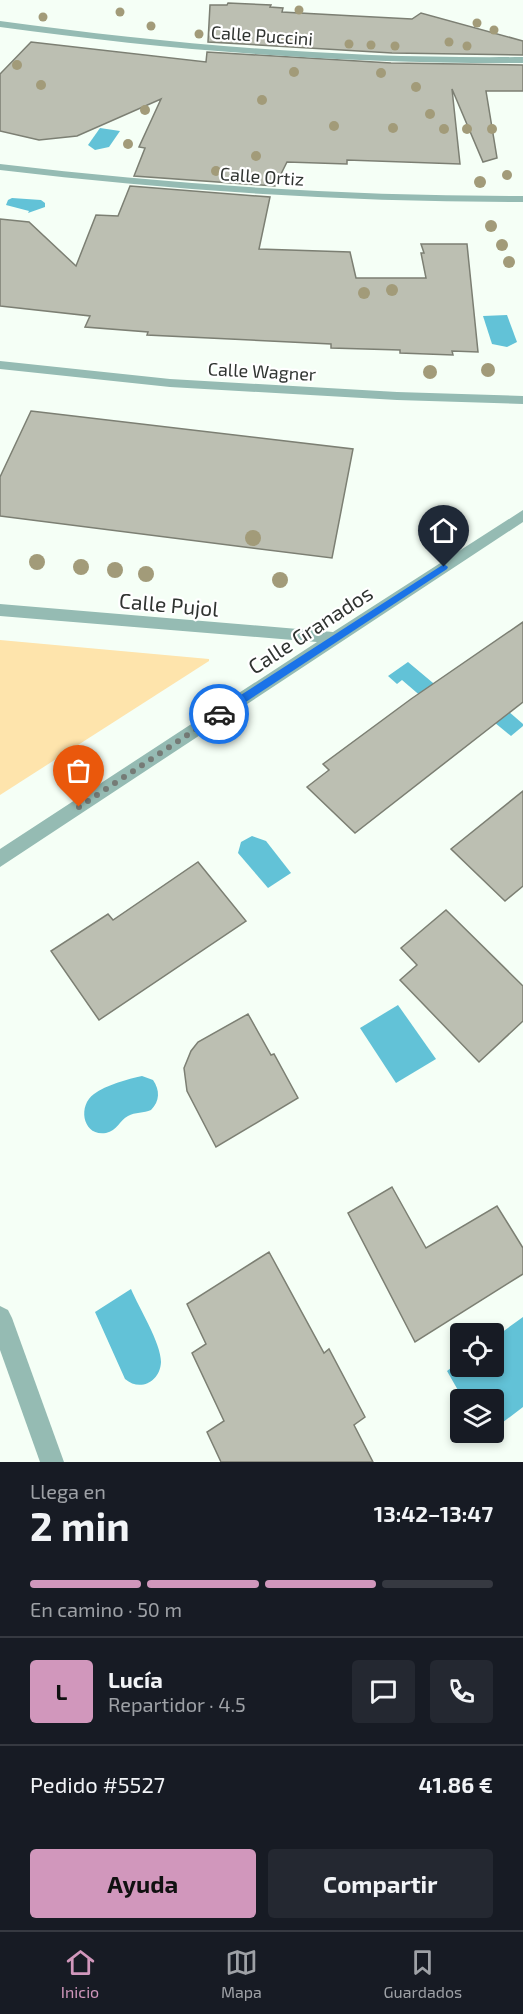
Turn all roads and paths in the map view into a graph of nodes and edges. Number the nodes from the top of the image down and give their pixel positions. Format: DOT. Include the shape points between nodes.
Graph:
graph roads {
  1 [pos="0,24"];
  2 [pos="523,60"];
  3 [pos="0,166"];
  4 [pos="523,199"];
  5 [pos="0,365"];
  6 [pos="523,400"];
  7 [pos="523,516"];
  8 [pos="0,610"];
  9 [pos="335,638"];
  10 [pos="0,859"];
  11 [pos="0,1318"];
  12 [pos="52,1462"];
  1 -- 2 [label="street, Calle Puccini" via="242,51 420,60"];
  3 -- 4 [label="street, Calle Ortiz" via="155,185 299,195"];
  5 -- 6 [label="street, Calle Wagner" via="181,384"];
  7 -- 9 [label="street, Calle Granados"];
  8 -- 9 [label="street, Calle Pujol"];
  9 -- 10 [label="street, Calle Granados"];
  11 -- 12 [label="street"];
}
